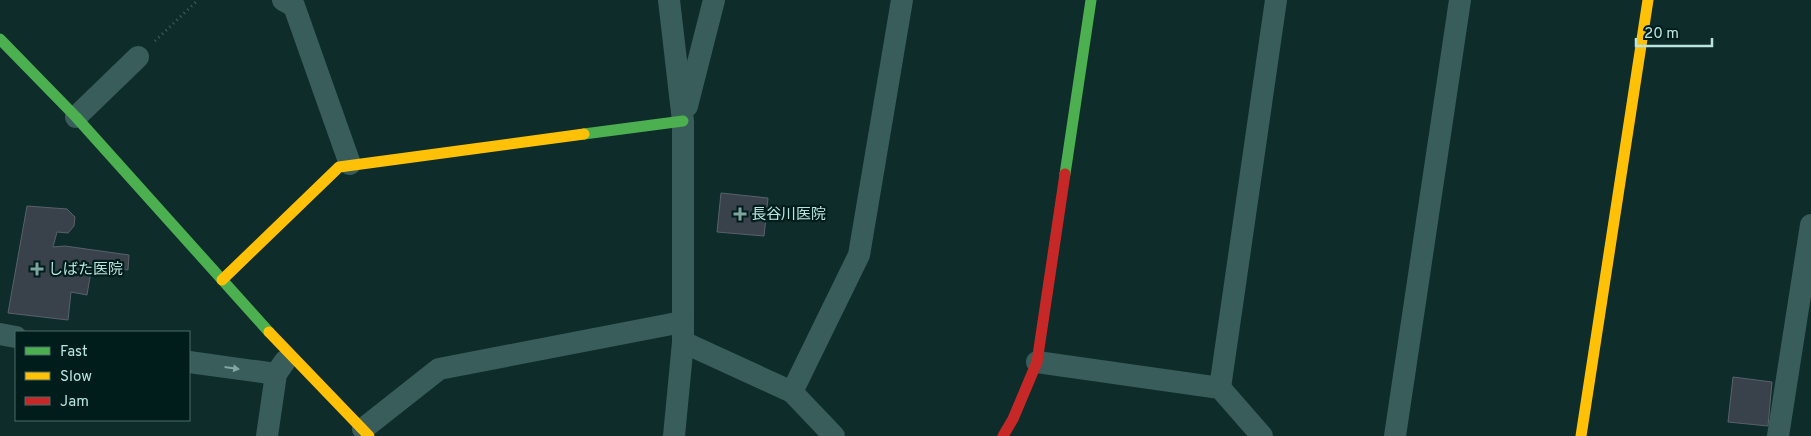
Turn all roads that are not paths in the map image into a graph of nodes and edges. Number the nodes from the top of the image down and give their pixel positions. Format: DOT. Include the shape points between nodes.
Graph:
graph roads {
  1 [pos="669,0"];
  2 [pos="714,0"];
  3 [pos="902,0"];
  4 [pos="1092,0"];
  5 [pos="1276,0"];
  6 [pos="1460,0"];
  7 [pos="1648,0"];
  8 [pos="295,2"];
  9 [pos="0,39"];
  10 [pos="138,56"];
  11 [pos="76,117"];
  12 [pos="683,121"];
  13 [pos="350,164"];
  14 [pos="1811,225"];
  15 [pos="222,280"];
  16 [pos="682,332"];
  17 [pos="0,334"];
  18 [pos="15,336"];
  19 [pos="289,354"];
  20 [pos="190,362"];
  21 [pos="1037,362"];
  22 [pos="276,374"];
  23 [pos="1220,388"];
  24 [pos="792,392"];
  25 [pos="1252,432"];
  26 [pos="366,433"];
  27 [pos="267,436"];
  28 [pos="674,436"];
  29 [pos="834,436"];
  30 [pos="1003,436"];
  31 [pos="1396,436"];
  32 [pos="1581,436"];
  33 [pos="1778,436"];
  1 -- 12 [label="street"];
  2 -- 12 [label="street"];
  3 -- 24 [label="street" via="859,255"];
  4 -- 21 [label="street"];
  5 -- 23 [label="street"];
  6 -- 31 [label="street"];
  7 -- 32 [label="street"];
  8 -- 13 [label="street"];
  9 -- 11 [label="street"];
  10 -- 11 [label="street"];
  11 -- 15 [label="street"];
  12 -- 13 [label="street"];
  12 -- 16 [label="street"];
  13 -- 15 [label="street" via="339,167"];
  14 -- 33 [label="street"];
  15 -- 19 [label="street"];
  16 -- 24 [label="street"];
  16 -- 26 [label="street" via="439,369"];
  16 -- 28 [label="street"];
  17 -- 18 [label="street"];
  19 -- 22 [label="street"];
  19 -- 26 [label="street"];
  20 -- 22 [label="street, one-way"];
  21 -- 23 [label="street"];
  21 -- 30 [label="street"];
  22 -- 27 [label="street"];
  23 -- 25 [label="street"];
  24 -- 29 [label="street"];
}
